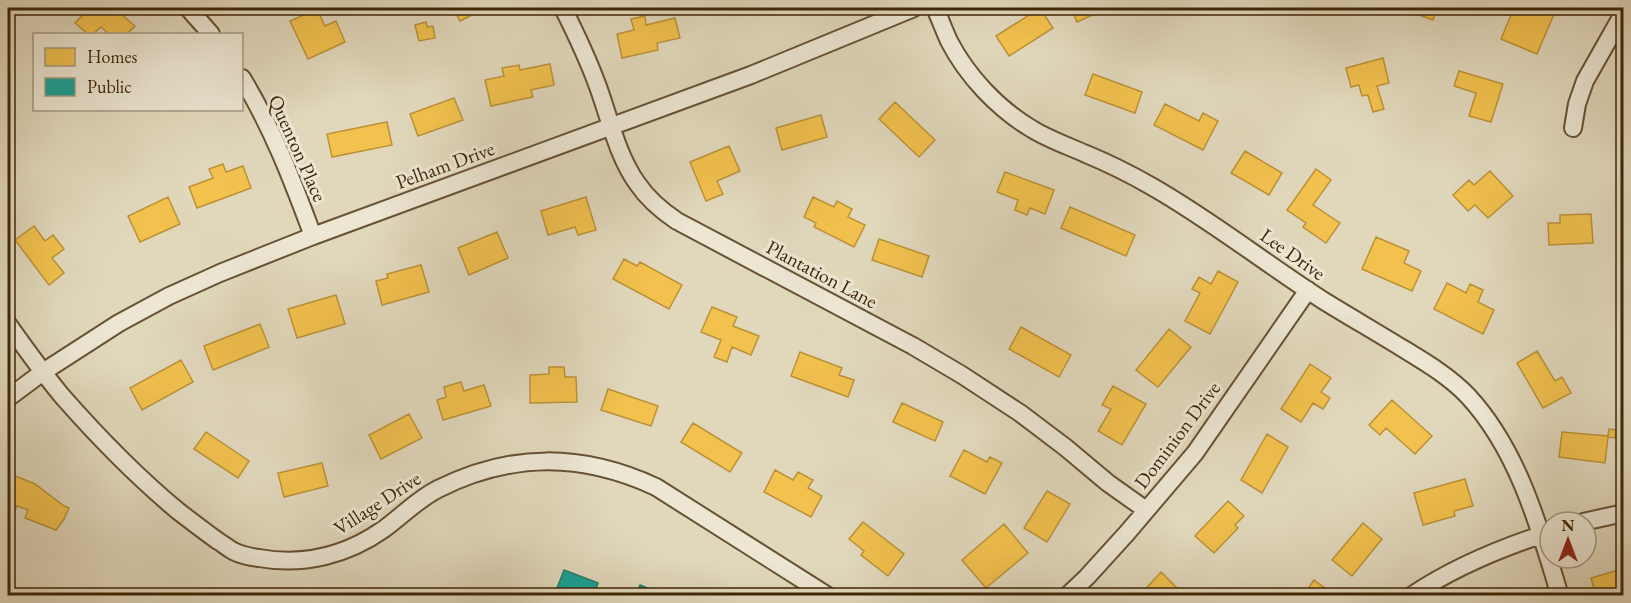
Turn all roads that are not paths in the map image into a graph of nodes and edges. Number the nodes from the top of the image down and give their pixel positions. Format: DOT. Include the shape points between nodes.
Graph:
graph roads {
  1 [pos="188,8"];
  2 [pos="562,8"];
  3 [pos="914,8"];
  4 [pos="935,8"];
  5 [pos="1623,12"];
  6 [pos="210,33"];
  7 [pos="243,80"];
  8 [pos="612,126"];
  9 [pos="1573,128"];
  10 [pos="313,236"];
  11 [pos="1308,290"];
  12 [pos="8,324"];
  13 [pos="43,372"];
  14 [pos="8,398"];
  15 [pos="1146,510"];
  16 [pos="1623,513"];
  17 [pos="1538,518"];
  18 [pos="1598,518"];
  19 [pos="1538,537"];
  20 [pos="1554,570"];
  21 [pos="828,596"];
  22 [pos="1067,596"];
  23 [pos="1411,596"];
  24 [pos="1560,596"];
  1 -- 6 [label="street"];
  2 -- 8 [label="street, Plantation Lane" via="578,37"];
  3 -- 8 [label="street, Pelham Drive" via="751,75"];
  4 -- 11 [label="street, Lee Drive" via="965,67 984,90 1019,120 1177,201"];
  5 -- 9 [label="street" via="1585,81 1576,104"];
  7 -- 10 [label="street, Quenton Place" via="273,136"];
  8 -- 10 [label="street, Pelham Drive"];
  8 -- 15 [label="street, Plantation Lane" via="637,183 669,216 962,375 1020,413"];
  10 -- 13 [label="street, Pelham Drive" via="169,296"];
  11 -- 15 [label="street, Dominion Drive" via="1195,453"];
  11 -- 17 [label="street, Lee Drive" via="1426,362 1467,395 1503,444"];
  12 -- 13 [label="street, Village Drive"];
  13 -- 14 [label="street, Pelham Drive"];
  13 -- 21 [label="street, Village Drive" via="156,493 232,551 295,561 335,554 384,529 411,506 463,477 519,463 569,461 606,468 656,487"];
  15 -- 22 [label="street, Dominion Drive"];
  16 -- 18 [label="street"];
  19 -- 23 [label="street" via="1478,558"];
  20 -- 24 [label="street, Lee Drive"];
}
